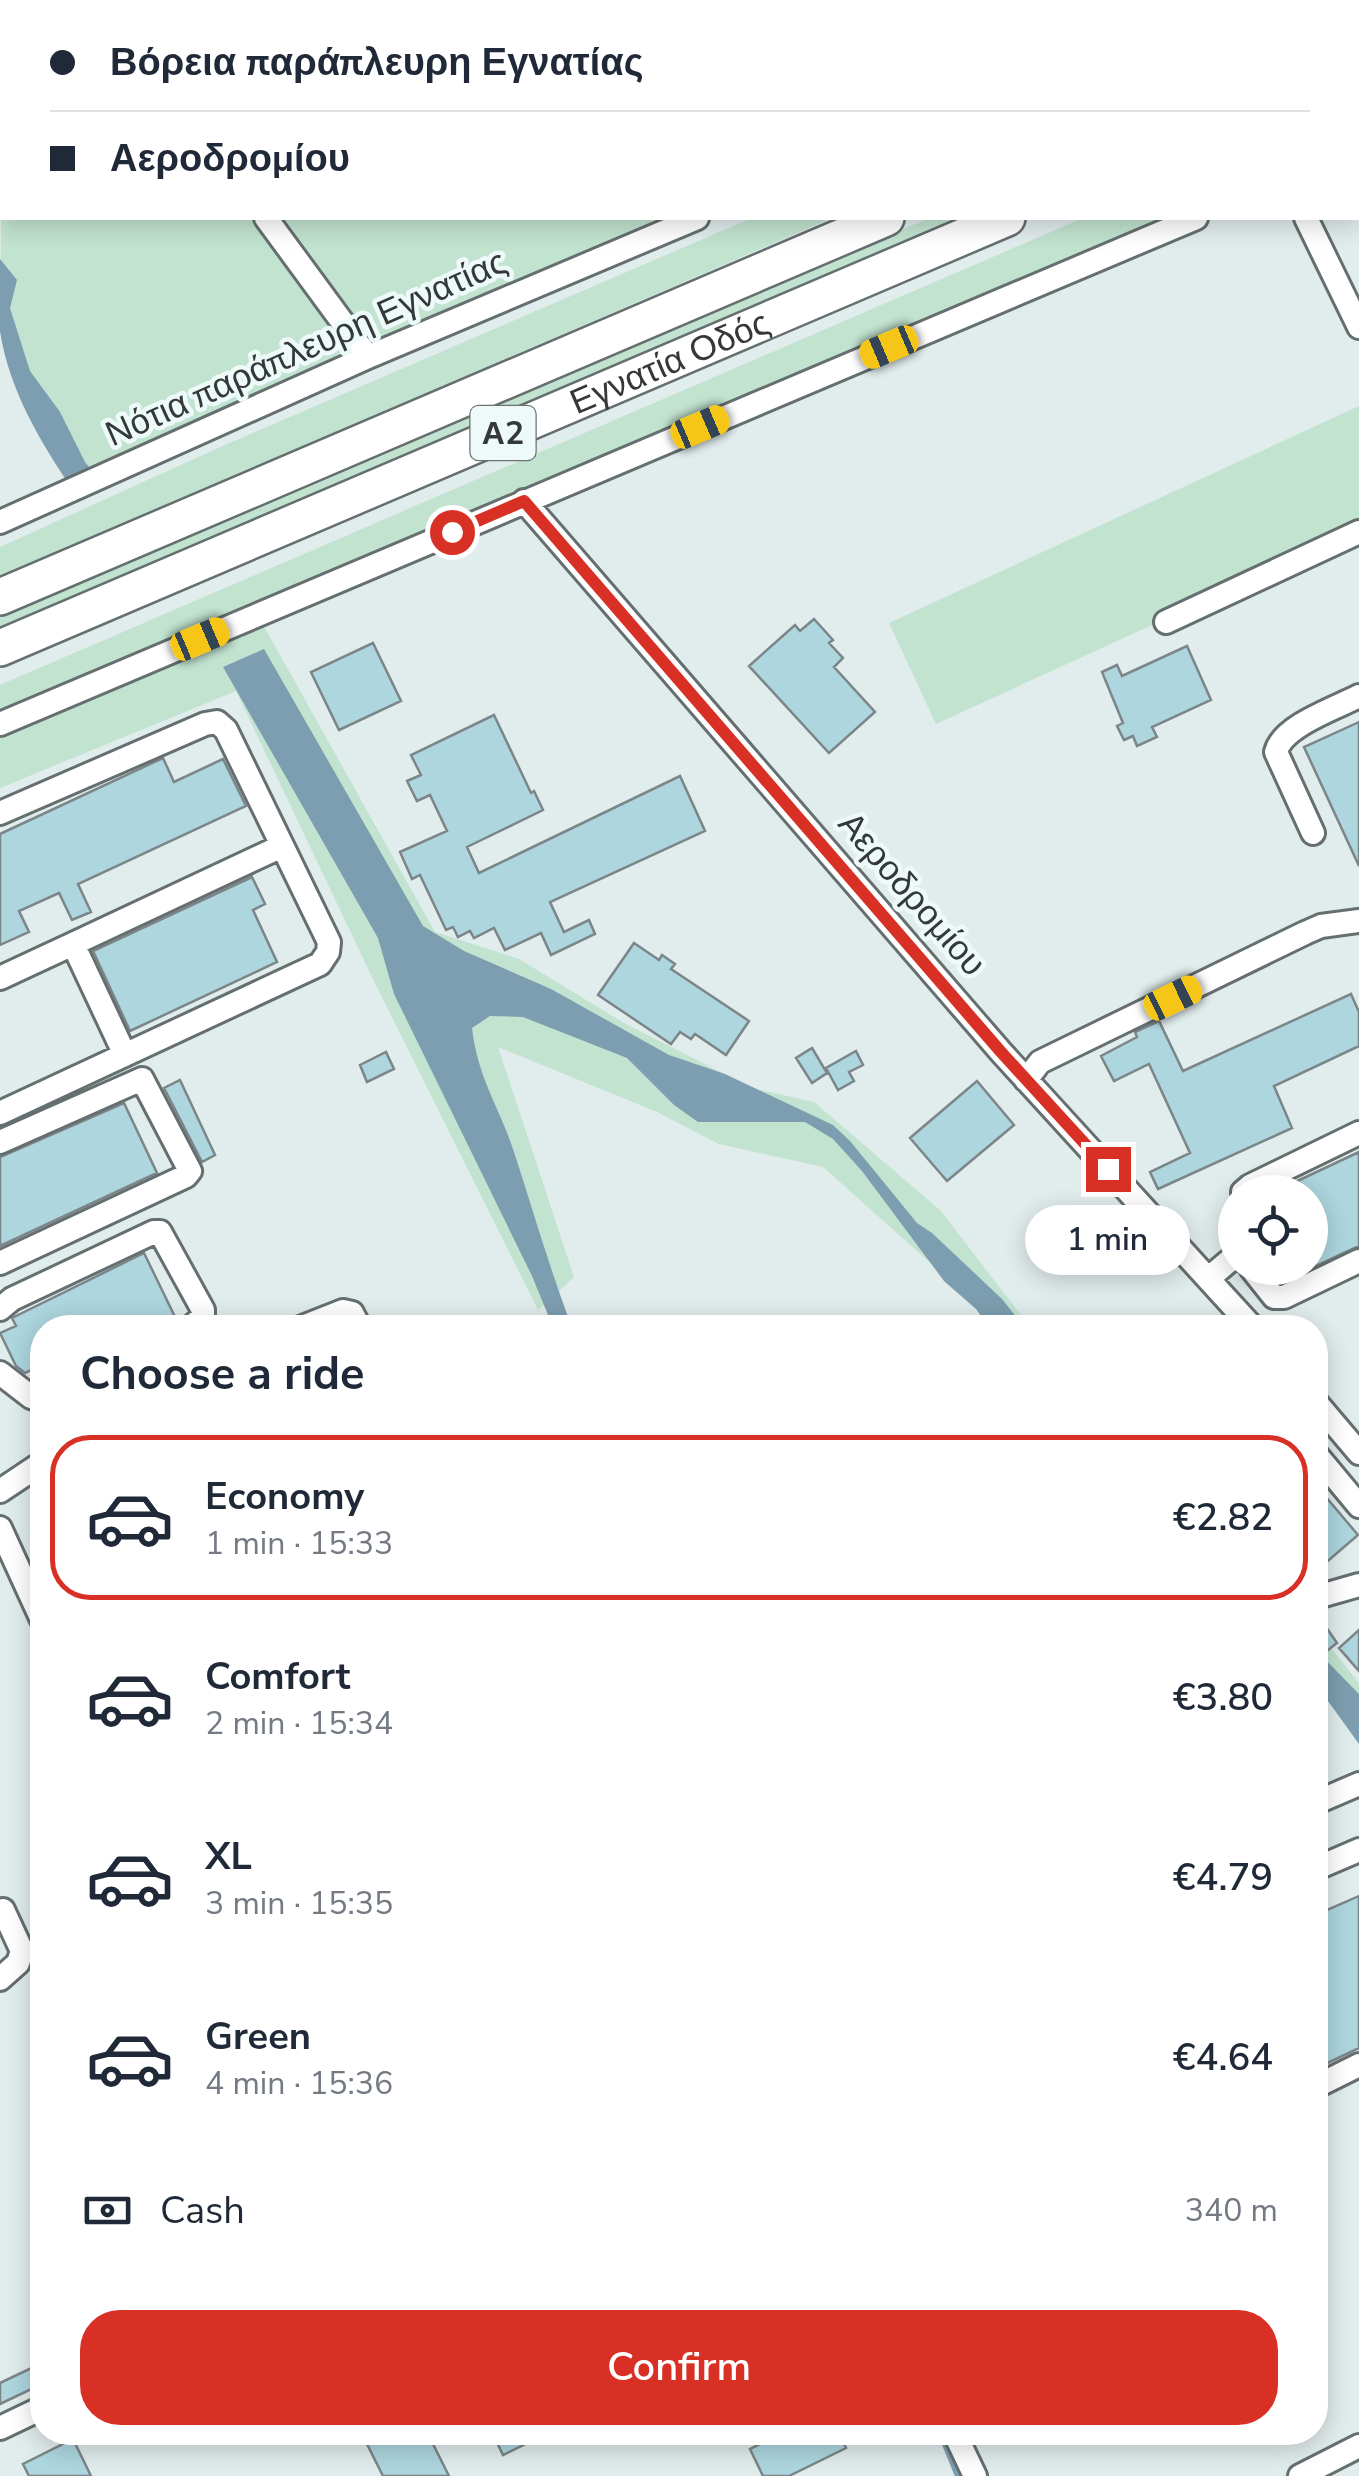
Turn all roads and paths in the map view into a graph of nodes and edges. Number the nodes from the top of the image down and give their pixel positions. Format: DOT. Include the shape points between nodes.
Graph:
graph roads {
  1 [pos="267,220"];
  2 [pos="692,220"];
  3 [pos="881,220"];
  4 [pos="1002,220"];
  5 [pos="1191,220"];
  6 [pos="1307,220"];
  7 [pos="1359,327"];
  8 [pos="368,357"];
  9 [pos="524,501"];
  10 [pos="0,522"];
  11 [pos="1359,532"];
  12 [pos="0,597"];
  13 [pos="1166,622"];
  14 [pos="0,648"];
  15 [pos="1359,696"];
  16 [pos="0,724"];
  17 [pos="0,813"];
  18 [pos="1313,834"];
  19 [pos="282,846"];
  20 [pos="1359,921"];
  21 [pos="73,944"];
  22 [pos="0,978"];
  23 [pos="125,1055"];
  24 [pos="1026,1080"];
  25 [pos="0,1113"];
  26 [pos="1359,1133"];
  27 [pos="0,1142"];
  28 [pos="1273,1175"];
  29 [pos="1359,1261"];
  30 [pos="0,1263"];
  31 [pos="1218,1270"];
  32 [pos="1328,1276"];
  33 [pos="1209,1278"];
  34 [pos="1262,1285"];
  35 [pos="1309,1285"];
  36 [pos="0,1309"];
  37 [pos="201,1315"];
  38 [pos="1242,1315"];
  39 [pos="0,1373"];
  40 [pos="30,1396"];
  41 [pos="1328,1416"];
  42 [pos="1359,1453"];
  43 [pos="1328,1468"];
  44 [pos="30,1477"];
  45 [pos="0,1491"];
  46 [pos="1359,1506"];
  47 [pos="0,1528"];
  48 [pos="1359,1585"];
  49 [pos="30,1594"];
  50 [pos="1328,1594"];
  51 [pos="1359,1784"];
  52 [pos="1328,1797"];
  53 [pos="1359,1850"];
  54 [pos="1328,1863"];
  55 [pos="4,1910"];
  56 [pos="0,1980"];
  57 [pos="1359,2065"];
  58 [pos="1328,2080"];
  59 [pos="30,2414"];
  60 [pos="0,2428"];
  61 [pos="960,2445"];
  62 [pos="1359,2446"];
  63 [pos="975,2476"];
  64 [pos="1300,2476"];
  1 -- 8 [label="street"];
  2 -- 8 [label="street, Νότια παράπλευρη Εγνατίας"];
  3 -- 12 [label="highway, Εγνατία Οδός / Α2"];
  4 -- 14 [label="highway, Εγνατία Οδός / Α2"];
  5 -- 9 [label="street"];
  6 -- 7 [label="street"];
  8 -- 10 [label="street, Νότια παράπλευρη Εγνατίας"];
  9 -- 16 [label="street"];
  9 -- 24 [label="street, Αεροδρομίου"];
  11 -- 13 [label="street"];
  15 -- 18 [label="street" via="1287,733 1278,745"];
  17 -- 19 [label="street" via="217,722"];
  19 -- 21 [label="street"];
  19 -- 23 [label="street" via="329,942 320,964"];
  20 -- 24 [label="street" via="1305,933 1040,1062"];
  21 -- 22 [label="street"];
  21 -- 23 [label="street"];
  23 -- 25 [label="street"];
  24 -- 33 [label="street, Αεροδρομίου"];
  26 -- 28 [label="street"];
  27 -- 30 [label="street" via="142,1078 190,1170"];
  29 -- 32 [label="street"];
  31 -- 33 [label="street"];
  33 -- 38 [label="street, Αεροδρομίου"];
  34 -- 35 [label="street" via="1284,1297"];
  36 -- 37 [label="street" via="160,1232"];
  39 -- 40 [label="street"];
  41 -- 42 [label="street"];
  43 -- 46 [label="street"];
  44 -- 45 [label="street"];
  47 -- 49 [label="street"];
  48 -- 50 [label="street"];
  51 -- 52 [label="street"];
  53 -- 54 [label="street"];
  55 -- 56 [label="street" via="22,1950"];
  57 -- 58 [label="street"];
  59 -- 60 [label="street"];
  61 -- 63 [label="street"];
  62 -- 64 [label="street"];
}
